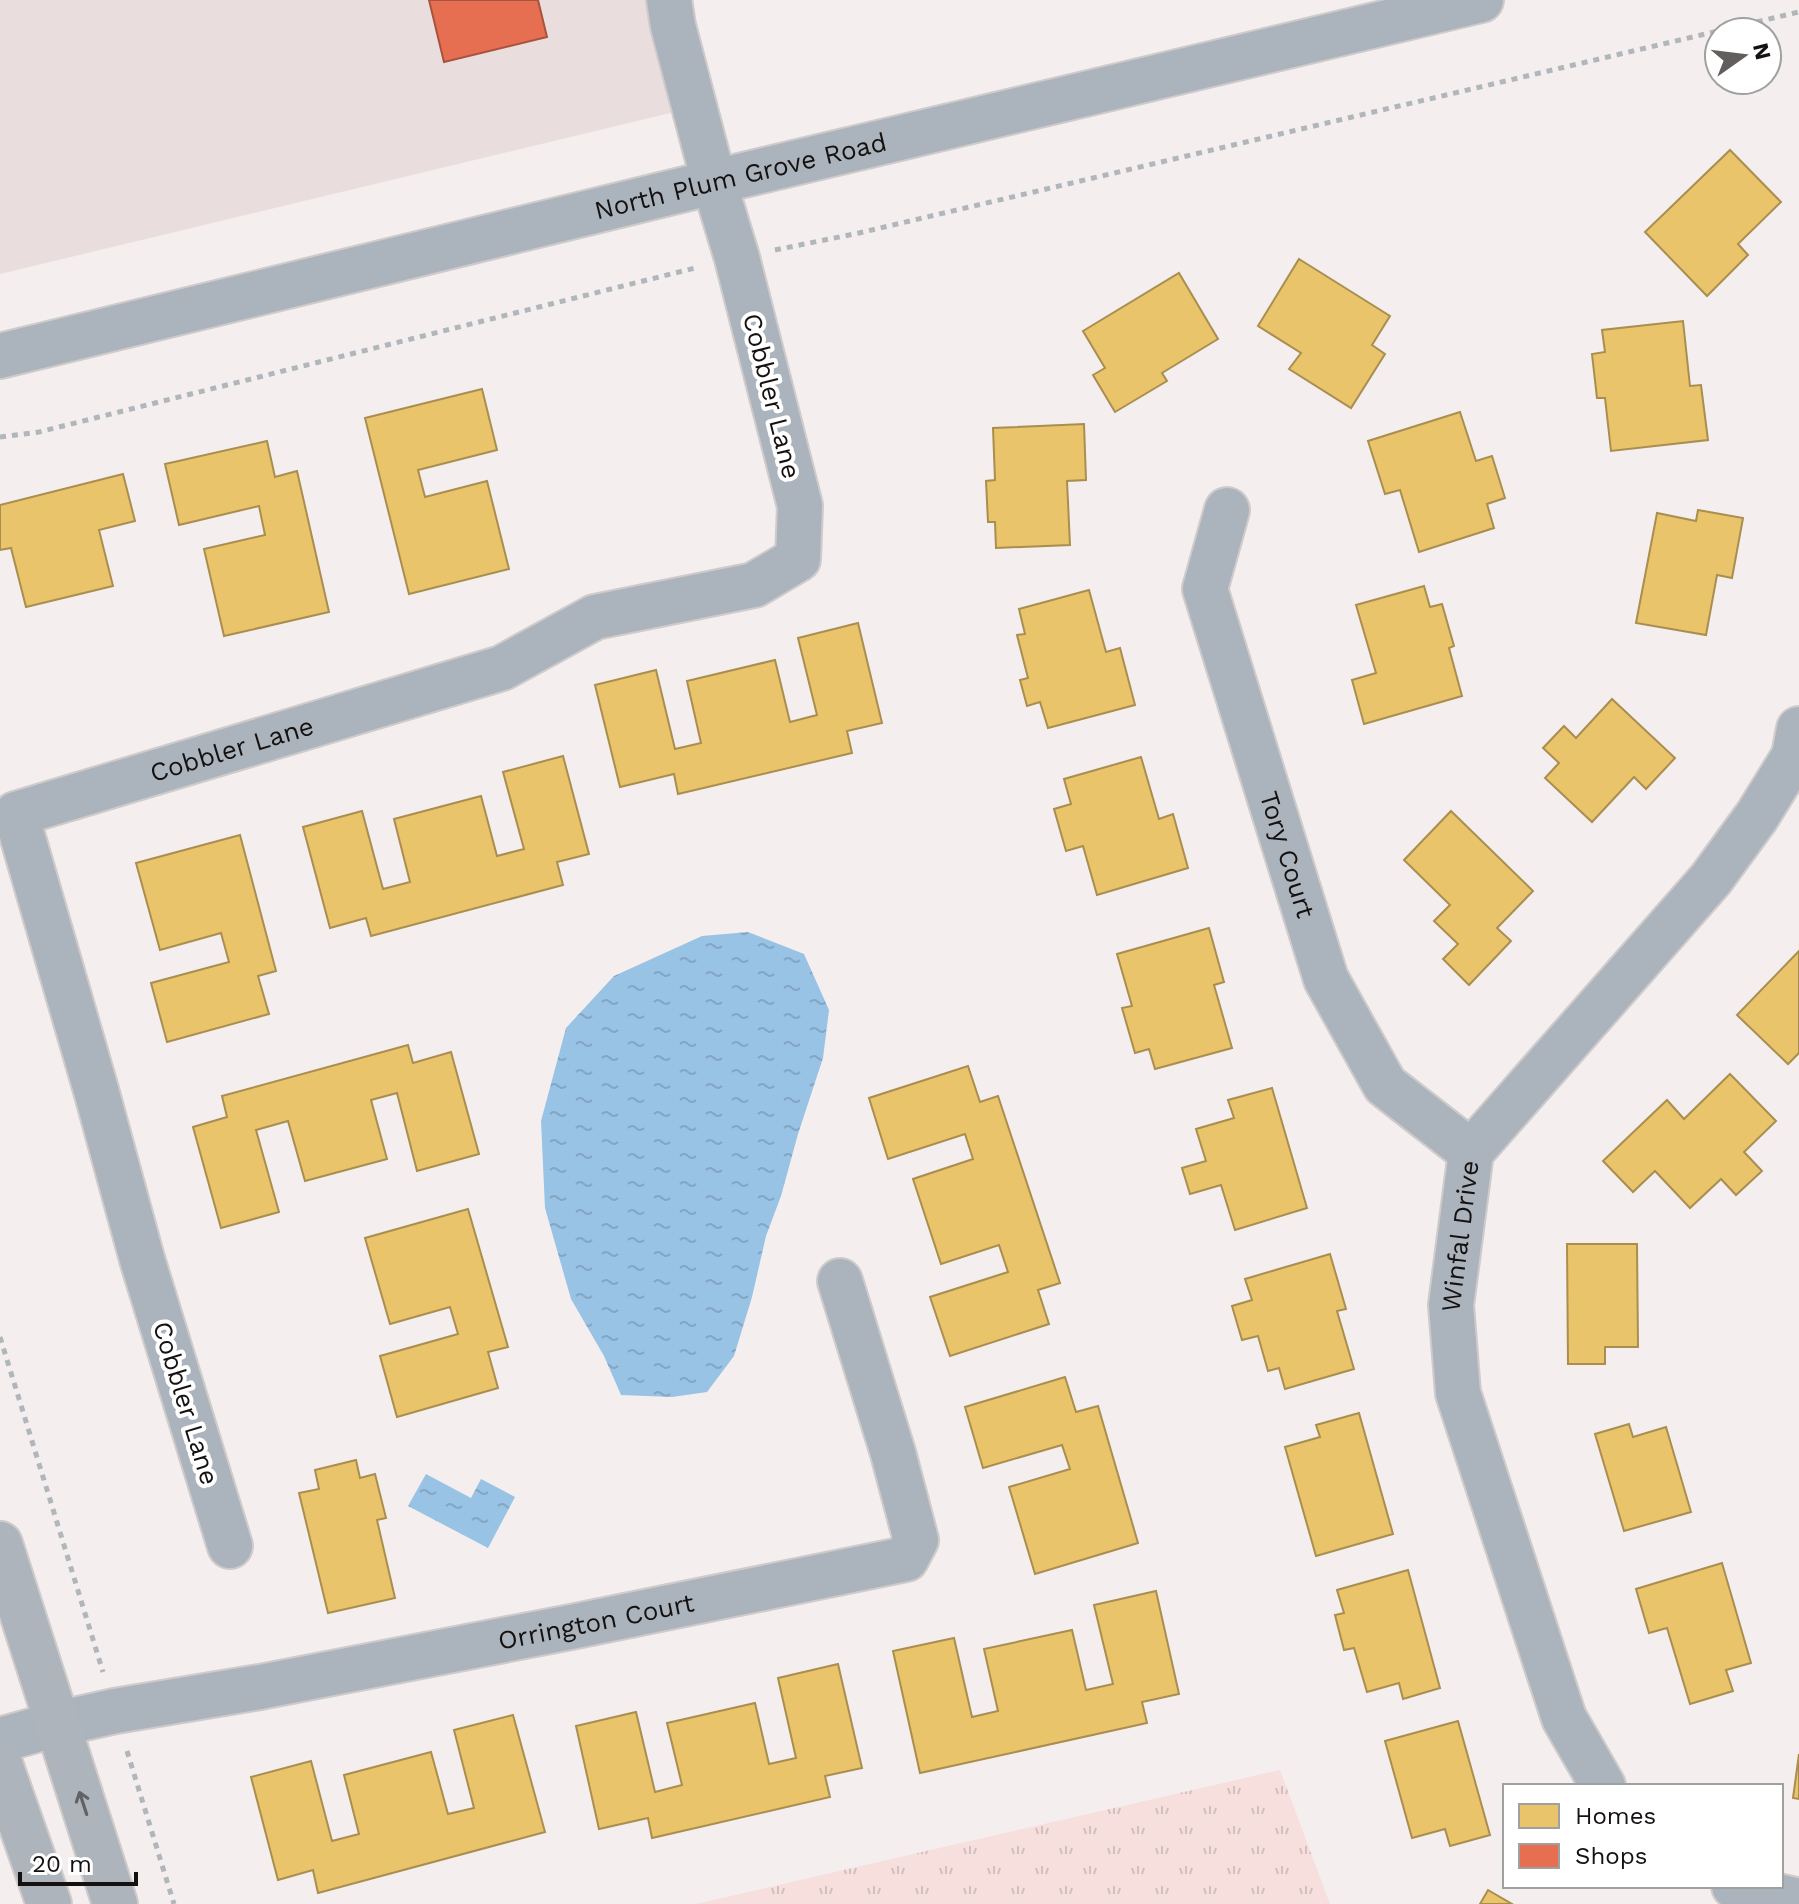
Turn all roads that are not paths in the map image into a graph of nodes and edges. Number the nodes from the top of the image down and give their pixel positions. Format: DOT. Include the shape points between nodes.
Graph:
graph roads {
  1 [pos="669,0"];
  2 [pos="1481,0"];
  3 [pos="714,182"];
  4 [pos="0,356"];
  5 [pos="1227,510"];
  6 [pos="1799,729"];
  7 [pos="1471,1152"];
  8 [pos="840,1281"];
  9 [pos="0,1544"];
  10 [pos="230,1546"];
  11 [pos="57,1724"];
  12 [pos="0,1740"];
  13 [pos="0,1764"];
  14 [pos="1602,1784"];
  15 [pos="1743,1888"];
  16 [pos="1799,1901"];
  17 [pos="49,1904"];
  18 [pos="115,1904"];
  1 -- 3 [label="street, Cobbler Lane"];
  2 -- 3 [label="street, North Plum Grove Road"];
  3 -- 4 [label="street, North Plum Grove Road"];
  3 -- 10 [label="street, Cobbler Lane" via="800,506 798,559 754,585 595,617 502,668 16,814"];
  5 -- 7 [label="street, Tory Court" via="1205,589 1326,979 1385,1085"];
  6 -- 7 [label="street, Winfal Drive" via="1794,756 1711,879"];
  7 -- 14 [label="street, Winfal Drive" via="1451,1305 1458,1393 1564,1718"];
  8 -- 11 [label="street, Orrington Court" via="916,1540 906,1559"];
  9 -- 11 [label="main road"];
  11 -- 12 [label="street, Orrington Court"];
  18 -- 11 [label="main road, one-way"];
  13 -- 17 [label="main road"];
  15 -- 16 [label="street"];
}
